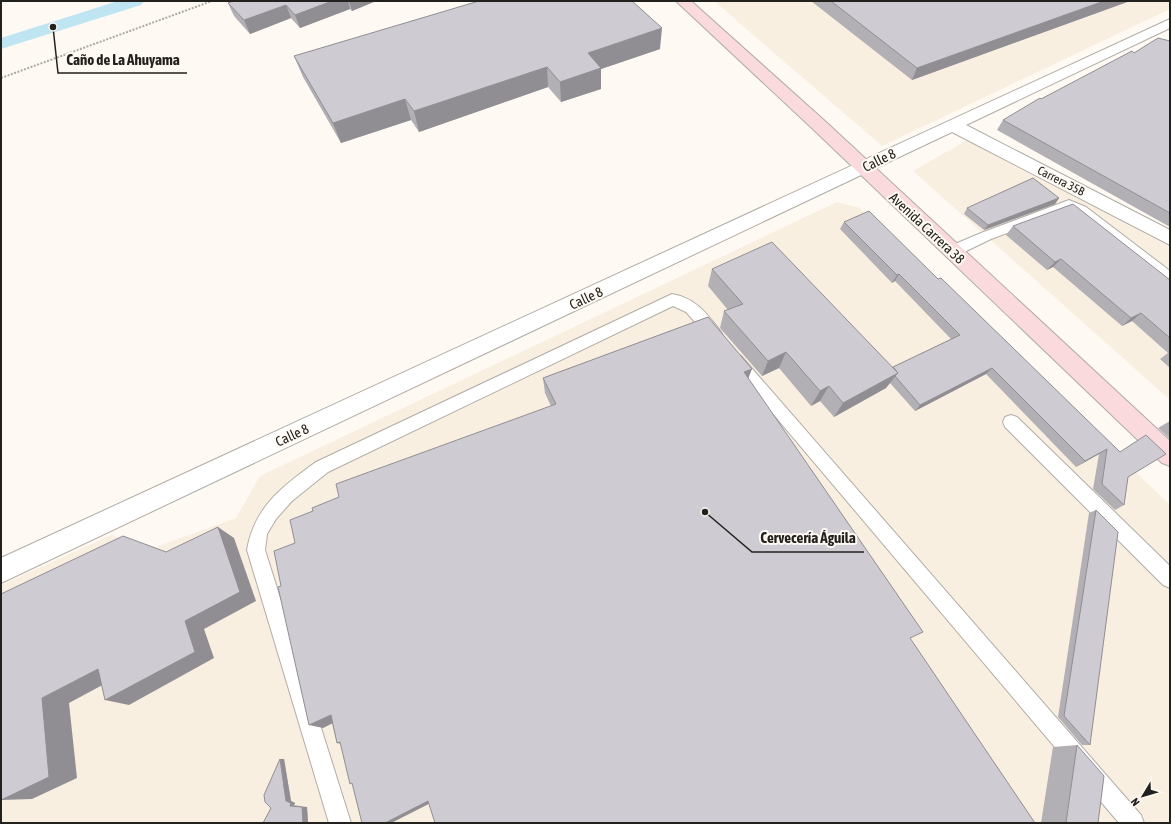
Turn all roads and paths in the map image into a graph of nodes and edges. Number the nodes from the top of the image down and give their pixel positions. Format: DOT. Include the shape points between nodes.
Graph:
graph roads {
  1 [pos="212,1"];
  2 [pos="683,1"];
  3 [pos="1170,22"];
  4 [pos="1142,36"];
  5 [pos="1163,45"];
  6 [pos="1,78"];
  7 [pos="952,125"];
  8 [pos="864,168"];
  9 [pos="1170,238"];
  10 [pos="953,252"];
  11 [pos="1170,279"];
  12 [pos="1011,422"];
  13 [pos="1170,456"];
  14 [pos="1,571"];
  15 [pos="1170,579"];
  16 [pos="340,823"];
  17 [pos="1133,823"];
  1 -- 6 [label="path"];
  2 -- 8 [label="street, Avenida Carrera 38"];
  3 -- 4 [label="street, Calle 8"];
  4 -- 5 [label="street"];
  4 -- 7 [label="street, Calle 8"];
  7 -- 8 [label="street, Calle 8"];
  7 -- 9 [label="street, Carrera 35B"];
  8 -- 10 [label="street, Avenida Carrera 38"];
  8 -- 14 [label="street, Calle 8"];
  10 -- 11 [label="lane" via="986,236 1069,205 1081,210"];
  10 -- 13 [label="street, Avenida Carrera 38"];
  12 -- 15 [label="lane"];
  16 -- 17 [label="lane" via="256,550 260,532 270,515 292,489 322,467 672,300 680,300 687,303"];
}
